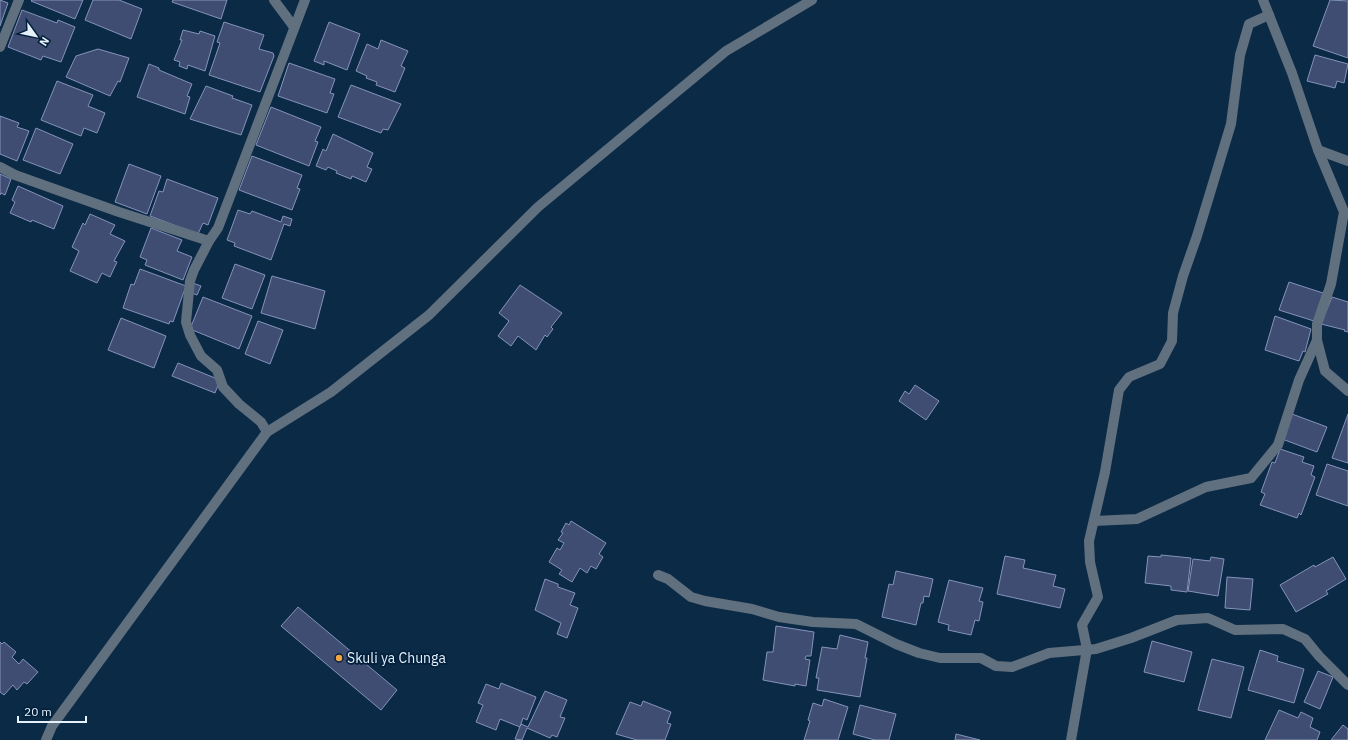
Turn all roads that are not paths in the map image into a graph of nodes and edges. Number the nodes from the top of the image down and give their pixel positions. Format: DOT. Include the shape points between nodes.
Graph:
graph roads {
  1 [pos="19,0"];
  2 [pos="274,0"];
  3 [pos="305,0"];
  4 [pos="812,0"];
  5 [pos="1263,0"];
  6 [pos="1269,15"];
  7 [pos="294,27"];
  8 [pos="0,47"];
  9 [pos="1318,150"];
  10 [pos="1348,161"];
  11 [pos="0,167"];
  12 [pos="209,241"];
  13 [pos="1316,340"];
  14 [pos="1348,391"];
  15 [pos="267,432"];
  16 [pos="1094,521"];
  17 [pos="658,575"];
  18 [pos="1087,649"];
  19 [pos="1348,685"];
  20 [pos="46,740"];
  21 [pos="1071,740"];
  1 -- 8 [label="street"];
  2 -- 7 [label="street"];
  3 -- 7 [label="street"];
  4 -- 15 [label="street" via="726,51 538,208 429,315 331,392"];
  5 -- 6 [label="street"];
  6 -- 9 [label="street"];
  6 -- 16 [label="street" via="1249,24 1240,55 1231,124 1183,276 1173,313 1172,341 1160,364 1129,377 1119,390"];
  7 -- 12 [label="street" via="218,228"];
  9 -- 10 [label="street"];
  9 -- 13 [label="street" via="1344,212 1331,284 1317,324"];
  11 -- 12 [label="street" via="15,175 119,212"];
  12 -- 15 [label="street" via="190,281 186,322 201,356 217,370 223,387 262,422"];
  13 -- 14 [label="street" via="1325,371"];
  13 -- 16 [label="street" via="1299,380 1278,445 1251,478 1206,487 1137,519"];
  15 -- 20 [label="street" via="52,726"];
  16 -- 18 [label="street" via="1089,541 1090,562 1098,597 1082,625"];
  17 -- 18 [label="street" via="668,579 691,597 785,618 856,624 896,644 940,658 981,658 996,666 1012,667 1049,653"];
  18 -- 19 [label="street" via="1096,649 1131,638 1177,620 1208,618 1235,630 1284,629 1305,639"];
  18 -- 21 [label="street"];
}
